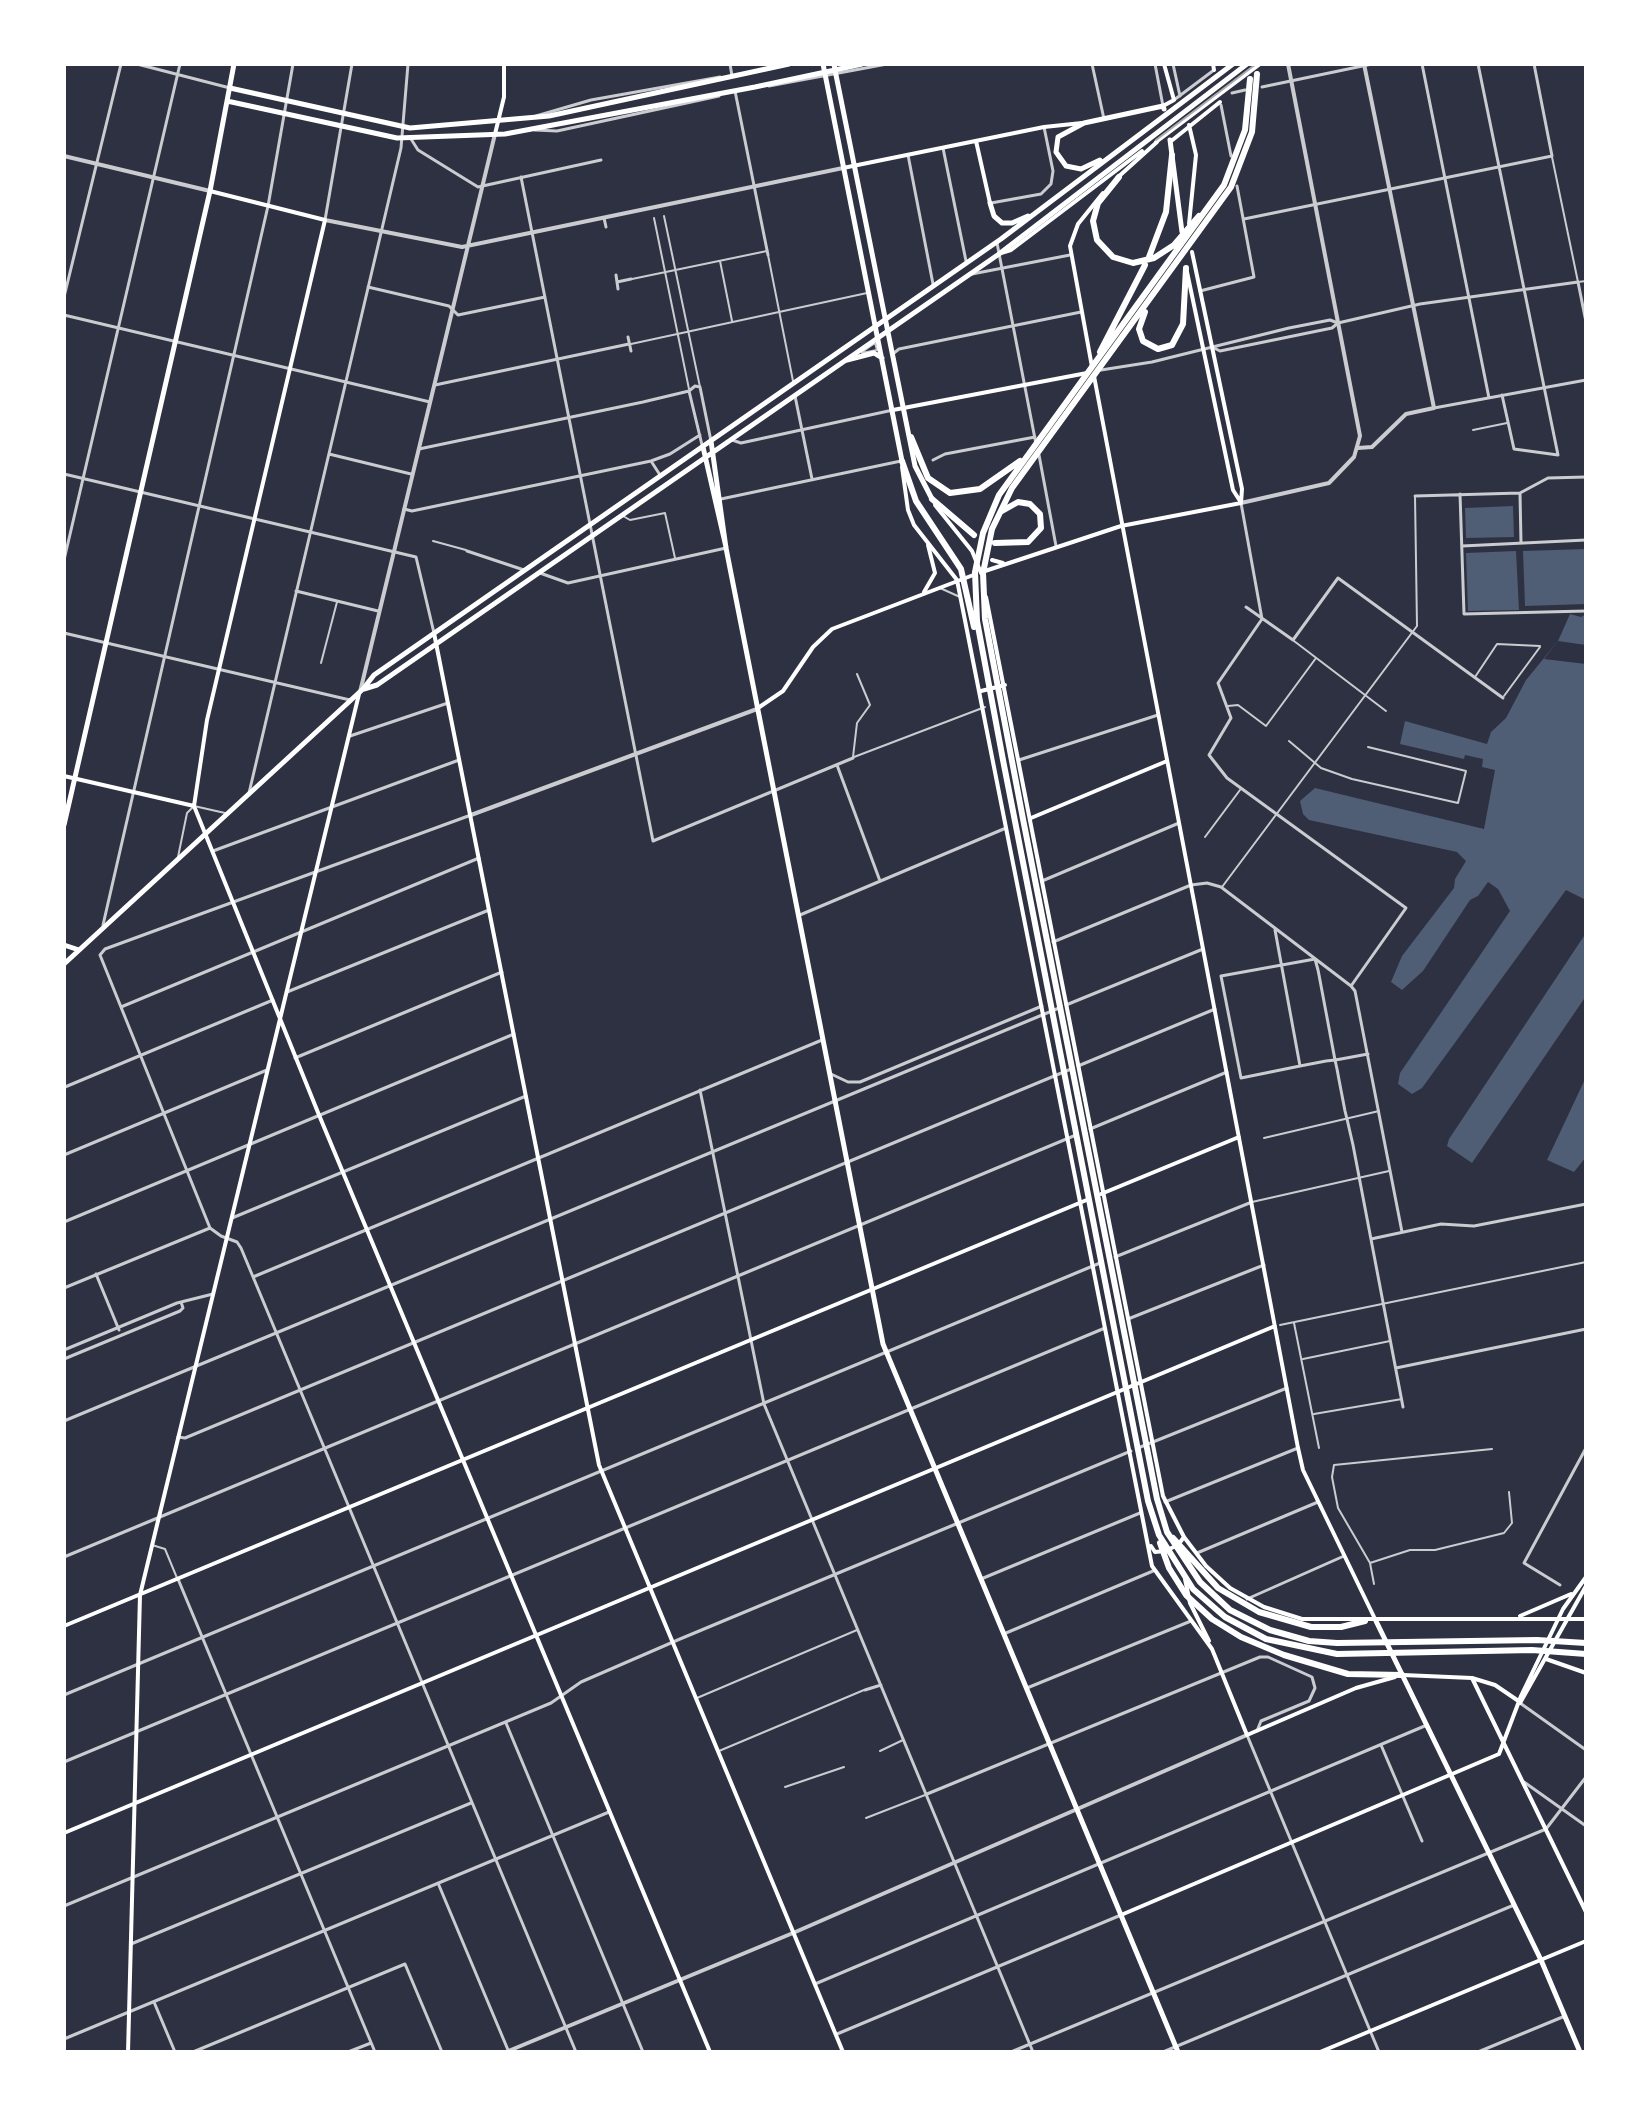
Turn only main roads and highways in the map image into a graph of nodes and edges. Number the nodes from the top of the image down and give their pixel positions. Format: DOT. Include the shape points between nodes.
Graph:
graph roads {
  1 [pos="234,64"];
  2 [pos="504,64"];
  3 [pos="789,64"];
  4 [pos="823,64"];
  5 [pos="862,64"];
  6 [pos="1164,64"];
  7 [pos="1233,64"];
  8 [pos="1247,64"];
  9 [pos="1260,64"];
  10 [pos="835,69"];
  11 [pos="825,74"];
  12 [pos="1254,78"];
  13 [pos="230,88"];
  14 [pos="1251,93"];
  15 [pos="227,101"];
  16 [pos="1220,103"];
  17 [pos="1163,107"];
  18 [pos="588,108"];
  19 [pos="586,117"];
  20 [pos="498,122"];
  21 [pos="1084,123"];
  22 [pos="588,125"];
  23 [pos="1190,127"];
  24 [pos="495,134"];
  25 [pos="1154,138"];
  26 [pos="976,141"];
  27 [pos="1170,141"];
  28 [pos="1122,148"];
  29 [pos="1172,155"];
  30 [pos="1132,161"];
  31 [pos="856,165"];
  32 [pos="843,168"];
  33 [pos="1119,177"];
  34 [pos="210,191"];
  35 [pos="990,203"];
  36 [pos="1033,215"];
  37 [pos="1193,225"];
  38 [pos="1182,232"];
  39 [pos="1192,252"];
  40 [pos="999,254"];
  41 [pos="1147,261"];
  42 [pos="1184,263"];
  43 [pos="1154,296"];
  44 [pos="887,316"];
  45 [pos="875,325"];
  46 [pos="889,329"];
  47 [pos="878,337"];
  48 [pos="1111,343"];
  49 [pos="882,358"];
  50 [pos="847,360"];
  51 [pos="1093,372"];
  52 [pos="905,407"];
  53 [pos="893,410"];
  54 [pos="911,437"];
  55 [pos="711,441"];
  56 [pos="703,447"];
  57 [pos="711,454"];
  58 [pos="703,459"];
  59 [pos="902,461"];
  60 [pos="1018,469"];
  61 [pos="932,499"];
  62 [pos="716,500"];
  63 [pos="1241,503"];
  64 [pos="995,520"];
  65 [pos="1121,526"];
  66 [pos="987,534"];
  67 [pos="974,535"];
  68 [pos="927,543"];
  69 [pos="995,543"];
  70 [pos="992,560"];
  71 [pos="1005,564"];
  72 [pos="981,573"];
  73 [pos="957,580"];
  74 [pos="923,593"];
  75 [pos="993,626"];
  76 [pos="968,630"];
  77 [pos="434,633"];
  78 [pos="436,644"];
  79 [pos="984,658"];
  80 [pos="1005,685"];
  81 [pos="362,690"];
  82 [pos="981,691"];
  83 [pos="758,708"];
  84 [pos="1167,761"];
  85 [pos="64,776"];
  86 [pos="74,778"];
  87 [pos="194,806"];
  88 [pos="1030,819"];
  89 [pos="64,825"];
  90 [pos="1006,828"];
  91 [pos="205,833"];
  92 [pos="64,945"];
  93 [pos="79,950"];
  94 [pos="64,964"];
  95 [pos="280,1019"];
  96 [pos="1239,1137"];
  97 [pos="1103,1193"];
  98 [pos="1081,1202"];
  99 [pos="872,1290"];
  100 [pos="1277,1326"];
  101 [pos="1140,1381"];
  102 [pos="1118,1390"];
  103 [pos="587,1408"];
  104 [pos="463,1460"];
  105 [pos="934,1467"];
  106 [pos="1159,1535"];
  107 [pos="1184,1537"];
  108 [pos="1150,1544"];
  109 [pos="1586,1577"];
  110 [pos="1586,1586"];
  111 [pos="649,1587"];
  112 [pos="1215,1591"];
  113 [pos="1573,1593"];
  114 [pos="140,1595"];
  115 [pos="1584,1595"];
  116 [pos="1517,1617"];
  117 [pos="1559,1618"];
  118 [pos="1567,1618"];
  119 [pos="1586,1619"];
  120 [pos="1365,1621"];
  121 [pos="1376,1621"];
  122 [pos="64,1626"];
  123 [pos="536,1635"];
  124 [pos="1586,1643"];
  125 [pos="1212,1649"];
  126 [pos="1586,1654"];
  127 [pos="1540,1657"];
  128 [pos="1547,1659"];
  129 [pos="1584,1674"];
  130 [pos="1402,1675"];
  131 [pos="1472,1678"];
  132 [pos="1520,1703"];
  133 [pos="1505,1744"];
  134 [pos="1451,1775"];
  135 [pos="134,1804"];
  136 [pos="64,1833"];
  137 [pos="1586,1912"];
  138 [pos="1121,1915"];
  139 [pos="1586,1941"];
  140 [pos="1541,1960"];
  141 [pos="1177,2049"];
  142 [pos="128,2052"];
  143 [pos="710,2052"];
  144 [pos="843,2052"];
  145 [pos="1320,2052"];
  146 [pos="1580,2052"];
  1 -- 13 [label="main road"];
  2 -- 20 [label="main road"];
  3 -- 18 [label="main road"];
  4 -- 11 [label="main road"];
  5 -- 10 [label="main road"];
  6 -- 17 [label="main road" via="1174,100"];
  7 -- 28 [label="main road"];
  8 -- 25 [label="main road"];
  9 -- 25 [label="main road"];
  10 -- 11 [label="main road"];
  10 -- 31 [label="main road"];
  11 -- 19 [label="main road"];
  11 -- 32 [label="main road"];
  12 -- 14 [label="highway"];
  13 -- 15 [label="main road"];
  13 -- 20 [label="main road" via="403,128"];
  14 -- 37 [label="highway" via="1229,176"];
  14 -- 42 [label="highway" via="1252,132 1234,186"];
  15 -- 24 [label="main road" via="402,139"];
  15 -- 34 [label="main road"];
  16 -- 23 [label="main road"];
  17 -- 21 [label="main road"];
  18 -- 19 [label="main road"];
  18 -- 20 [label="main road"];
  19 -- 22 [label="main road"];
  19 -- 24 [label="main road"];
  20 -- 24 [label="main road"];
  21 -- 26 [label="main road"];
  21 -- 28 [label="main road" via="1063,131 1057,140 1058,156 1066,166 1088,167"];
  23 -- 27 [label="main road"];
  23 -- 37 [label="main road" via="1196,155"];
  25 -- 30 [label="main road"];
  25 -- 40 [label="main road"];
  26 -- 31 [label="main road"];
  26 -- 35 [label="main road"];
  27 -- 29 [label="main road"];
  28 -- 36 [label="main road"];
  29 -- 38 [label="main road"];
  29 -- 41 [label="highway" via="1166,212"];
  30 -- 33 [label="main road"];
  30 -- 40 [label="main road"];
  31 -- 32 [label="main road"];
  31 -- 44 [label="main road"];
  32 -- 45 [label="main road"];
  33 -- 41 [label="highway" via="1096,206 1095,235 1113,257 1129,263"];
  33 -- 51 [label="main road" via="1081,217 1072,235 1070,255"];
  34 -- 86 [label="main road"];
  34 -- 87 [label="main road" via="325,220 219,670"];
  35 -- 36 [label="main road" via="994,216 1005,224"];
  36 -- 44 [label="main road"];
  37 -- 41 [label="highway"];
  37 -- 48 [label="highway"];
  39 -- 63 [label="main road"];
  40 -- 46 [label="main road"];
  41 -- 48 [label="highway"];
  42 -- 43 [label="highway"];
  42 -- 43 [label="highway" via="1182,330 1162,349 1145,344 1139,333"];
  42 -- 63 [label="main road" via="1233,490"];
  43 -- 48 [label="highway"];
  44 -- 45 [label="main road"];
  44 -- 46 [label="main road"];
  45 -- 47 [label="main road"];
  45 -- 55 [label="main road"];
  46 -- 47 [label="main road"];
  46 -- 52 [label="main road"];
  47 -- 49 [label="main road"];
  47 -- 50 [label="main road"];
  48 -- 60 [label="highway"];
  48 -- 60 [label="highway"];
  49 -- 50 [label="main road" via="874,353"];
  49 -- 53 [label="main road"];
  50 -- 57 [label="main road"];
  51 -- 52 [label="main road"];
  51 -- 65 [label="main road"];
  52 -- 53 [label="main road"];
  52 -- 54 [label="main road"];
  53 -- 59 [label="main road"];
  54 -- 60 [label="highway" via="928,478 950,493 980,489"];
  54 -- 61 [label="main road" via="917,474"];
  55 -- 56 [label="main road"];
  55 -- 57 [label="main road"];
  56 -- 58 [label="main road"];
  56 -- 77 [label="main road"];
  57 -- 58 [label="main road"];
  57 -- 62 [label="main road"];
  58 -- 62 [label="main road"];
  58 -- 78 [label="main road"];
  59 -- 68 [label="main road" via="910,518"];
  59 -- 79 [label="highway" via="916,501 963,575"];
  60 -- 64 [label="highway"];
  60 -- 66 [label="highway" via="999,495"];
  61 -- 67 [label="highway"];
  61 -- 72 [label="main road" via="969,546"];
  62 -- 83 [label="main road"];
  63 -- 65 [label="main road"];
  64 -- 66 [label="highway"];
  64 -- 69 [label="highway" via="1008,506 1022,502 1037,509 1041,523 1028,542"];
  65 -- 71 [label="main road"];
  65 -- 84 [label="main road"];
  66 -- 79 [label="highway" via="975,582"];
  66 -- 112 [label="highway" via="985,619 1151,1468 1167,1532"];
  68 -- 73 [label="main road"];
  68 -- 74 [label="main road" via="935,573"];
  70 -- 71 [label="main road"];
  71 -- 72 [label="main road"];
  72 -- 73 [label="main road"];
  72 -- 75 [label="main road"];
  73 -- 74 [label="main road"];
  73 -- 76 [label="main road"];
  74 -- 83 [label="main road" via="832,629 783,691"];
  75 -- 76 [label="main road"];
  75 -- 80 [label="main road"];
  76 -- 82 [label="main road"];
  77 -- 78 [label="main road"];
  77 -- 81 [label="main road" via="374,675"];
  78 -- 81 [label="main road"];
  78 -- 103 [label="main road"];
  79 -- 106 [label="highway" via="1148,1501"];
  80 -- 82 [label="main road"];
  80 -- 88 [label="main road"];
  81 -- 91 [label="main road"];
  81 -- 95 [label="main road"];
  82 -- 90 [label="main road"];
  83 -- 99 [label="main road"];
  84 -- 88 [label="main road"];
  84 -- 96 [label="main road"];
  85 -- 86 [label="main road"];
  86 -- 87 [label="main road"];
  86 -- 89 [label="main road"];
  87 -- 91 [label="main road"];
  88 -- 90 [label="main road"];
  88 -- 97 [label="main road"];
  90 -- 98 [label="main road"];
  91 -- 93 [label="main road"];
  91 -- 95 [label="main road"];
  92 -- 93 [label="main road"];
  93 -- 94 [label="main road"];
  95 -- 104 [label="main road"];
  95 -- 114 [label="main road"];
  96 -- 97 [label="main road"];
  96 -- 100 [label="main road"];
  97 -- 98 [label="main road"];
  97 -- 101 [label="main road"];
  98 -- 99 [label="main road"];
  98 -- 102 [label="main road"];
  99 -- 103 [label="main road"];
  99 -- 105 [label="main road" via="886,1353"];
  100 -- 101 [label="main road"];
  100 -- 121 [label="main road" via="1303,1470"];
  101 -- 102 [label="main road"];
  101 -- 107 [label="main road" via="1165,1502"];
  102 -- 105 [label="main road"];
  102 -- 108 [label="main road"];
  103 -- 104 [label="main road"];
  103 -- 111 [label="main road" via="602,1472"];
  104 -- 114 [label="main road"];
  104 -- 123 [label="main road"];
  105 -- 111 [label="main road"];
  105 -- 138 [label="main road"];
  106 -- 126 [label="highway" via="1181,1575 1206,1602 1238,1626 1281,1644 1337,1654"];
  106 -- 130 [label="highway" via="1169,1568 1199,1609 1241,1637 1357,1676"];
  107 -- 108 [label="main road" via="1163,1552 1155,1552"];
  107 -- 120 [label="main road" via="1217,1578 1247,1599 1302,1619"];
  107 -- 125 [label="main road" via="1187,1594"];
  108 -- 125 [label="main road" via="1153,1571"];
  109 -- 113 [label="main road"];
  110 -- 115 [label="main road"];
  111 -- 123 [label="main road"];
  111 -- 144 [label="main road"];
  112 -- 120 [label="highway" via="1290,1623 1330,1628"];
  112 -- 124 [label="highway" via="1244,1618 1309,1641"];
  113 -- 116 [label="main road"];
  113 -- 117 [label="main road"];
  114 -- 122 [label="main road"];
  114 -- 135 [label="main road"];
  115 -- 118 [label="main road"];
  116 -- 117 [label="main road"];
  116 -- 121 [label="main road"];
  117 -- 118 [label="main road"];
  117 -- 127 [label="main road"];
  118 -- 119 [label="main road"];
  118 -- 128 [label="main road"];
  120 -- 121 [label="main road"];
  121 -- 130 [label="main road"];
  123 -- 135 [label="main road"];
  123 -- 143 [label="main road"];
  125 -- 130 [label="main road" via="1247,1735 1356,1688"];
  127 -- 128 [label="main road"];
  127 -- 132 [label="main road"];
  128 -- 129 [label="main road"];
  128 -- 132 [label="main road"];
  130 -- 131 [label="main road"];
  130 -- 134 [label="main road"];
  131 -- 132 [label="main road" via="1495,1685"];
  131 -- 133 [label="main road"];
  132 -- 133 [label="main road"];
  133 -- 134 [label="main road" via="1499,1754"];
  133 -- 137 [label="main road"];
  134 -- 138 [label="main road"];
  134 -- 140 [label="main road"];
  135 -- 136 [label="main road"];
  135 -- 142 [label="main road"];
  138 -- 141 [label="main road"];
  139 -- 140 [label="main road"];
  140 -- 145 [label="main road"];
  140 -- 146 [label="main road"];
}
